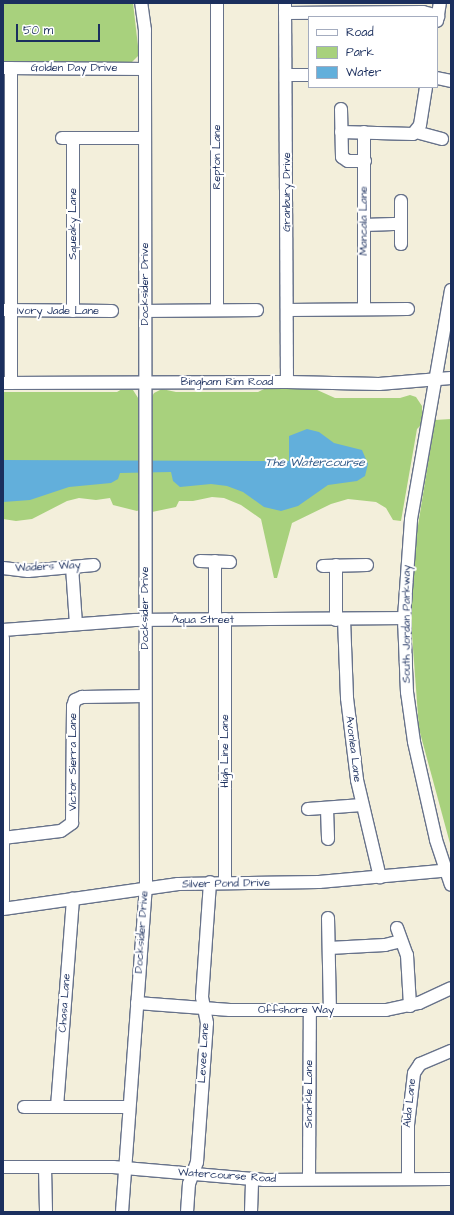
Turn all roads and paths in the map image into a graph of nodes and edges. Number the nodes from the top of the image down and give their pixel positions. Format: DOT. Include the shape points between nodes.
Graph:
graph roads {
  1 [pos="141,3"];
  2 [pos="217,3"];
  3 [pos="440,3"];
  4 [pos="285,8"];
  5 [pos="433,16"];
  6 [pos="438,18"];
  7 [pos="7,68"];
  8 [pos="145,69"];
  9 [pos="286,75"];
  10 [pos="308,75"];
  11 [pos="438,78"];
  12 [pos="451,80"];
  13 [pos="426,88"];
  14 [pos="341,109"];
  15 [pos="341,132"];
  16 [pos="364,132"];
  17 [pos="416,132"];
  18 [pos="7,138"];
  19 [pos="145,138"];
  20 [pos="442,138"];
  21 [pos="364,161"];
  22 [pos="401,201"];
  23 [pos="401,224"];
  24 [pos="364,225"];
  25 [pos="401,244"];
  26 [pos="451,290"];
  27 [pos="364,309"];
  28 [pos="408,309"];
  29 [pos="7,310"];
  30 [pos="73,310"];
  31 [pos="217,310"];
  32 [pos="257,310"];
  33 [pos="287,310"];
  34 [pos="112,311"];
  35 [pos="146,311"];
  36 [pos="451,378"];
  37 [pos="436,380"];
  38 [pos="146,382"];
  39 [pos="287,382"];
  40 [pos="7,383"];
  41 [pos="200,561"];
  42 [pos="215,562"];
  43 [pos="230,562"];
  44 [pos="94,565"];
  45 [pos="367,565"];
  46 [pos="323,566"];
  47 [pos="336,566"];
  48 [pos="72,567"];
  49 [pos="3,568"];
  50 [pos="404,618"];
  51 [pos="220,619"];
  52 [pos="146,620"];
  53 [pos="340,620"];
  54 [pos="76,624"];
  55 [pos="3,630"];
  56 [pos="3,638"];
  57 [pos="145,696"];
  58 [pos="3,710"];
  59 [pos="362,805"];
  60 [pos="308,809"];
  61 [pos="327,809"];
  62 [pos="3,838"];
  63 [pos="328,839"];
  64 [pos="449,870"];
  65 [pos="380,877"];
  66 [pos="210,882"];
  67 [pos="225,882"];
  68 [pos="451,885"];
  69 [pos="146,888"];
  70 [pos="73,899"];
  71 [pos="3,901"];
  72 [pos="3,909"];
  73 [pos="328,918"];
  74 [pos="397,928"];
  75 [pos="401,940"];
  76 [pos="329,948"];
  77 [pos="451,988"];
  78 [pos="137,1003"];
  79 [pos="410,1006"];
  80 [pos="204,1008"];
  81 [pos="310,1010"];
  82 [pos="330,1010"];
  83 [pos="451,1051"];
  84 [pos="24,1107"];
  85 [pos="57,1107"];
  86 [pos="129,1108"];
  87 [pos="3,1167"];
  88 [pos="46,1167"];
  89 [pos="125,1168"];
  90 [pos="194,1175"];
  91 [pos="309,1179"];
  92 [pos="408,1179"];
  93 [pos="451,1179"];
  94 [pos="252,1180"];
  95 [pos="46,1212"];
  96 [pos="122,1212"];
  97 [pos="187,1212"];
  98 [pos="251,1212"];
  1 -- 8 [label="street, Docksider Drive" via="145,30"];
  2 -- 31 [label="street, Repton Lane"];
  3 -- 6 [label="street"];
  4 -- 5 [label="street" via="423,12"];
  4 -- 9 [label="street, Granbury Drive"];
  7 -- 8 [label="street, Golden Day Drive"];
  7 -- 18 [label="street"];
  8 -- 19 [label="street, Docksider Drive"];
  9 -- 10 [label="street"];
  9 -- 33 [label="street, Granbury Drive"];
  11 -- 12 [label="street"];
  13 -- 17 [label="street" via="420,125"];
  14 -- 15 [label="street"];
  15 -- 16 [label="street"];
  15 -- 21 [label="street" via="343,159"];
  16 -- 17 [label="street" via="406,136"];
  16 -- 21 [label="street, Mancala Lane"];
  17 -- 20 [label="street"];
  18 -- 29 [label="street"];
  19 -- 30 [label="street, Squeaky Lane" via="68,138"];
  19 -- 35 [label="street, Docksider Drive"];
  21 -- 24 [label="street, Mancala Lane"];
  22 -- 23 [label="street"];
  23 -- 24 [label="street"];
  23 -- 25 [label="street"];
  24 -- 27 [label="street, Mancala Lane"];
  26 -- 37 [label="street, South Jordan Parkway"];
  27 -- 28 [label="street"];
  27 -- 33 [label="street"];
  29 -- 30 [label="street, Ivory Jade Lane"];
  29 -- 40 [label="street"];
  30 -- 34 [label="street, Ivory Jade Lane"];
  31 -- 32 [label="street"];
  31 -- 35 [label="street"];
  33 -- 39 [label="street, Granbury Drive"];
  35 -- 38 [label="street, Docksider Drive"];
  36 -- 37 [label="street, Bingham Rim Road"];
  37 -- 39 [label="street, Bingham Rim Road" via="379,384"];
  37 -- 50 [label="street, South Jordan Parkway" via="411,520"];
  38 -- 39 [label="street, Bingham Rim Road"];
  38 -- 40 [label="street, Bingham Rim Road"];
  38 -- 52 [label="street, Docksider Drive"];
  41 -- 42 [label="street"];
  42 -- 43 [label="street"];
  42 -- 51 [label="street, High Line Lane"];
  44 -- 48 [label="street, Waders Way"];
  45 -- 47 [label="street"];
  46 -- 47 [label="street"];
  47 -- 53 [label="street, Avonlea Lane"];
  48 -- 49 [label="street, Waders Way" via="28,571"];
  48 -- 54 [label="street"];
  50 -- 53 [label="street, Aqua Street"];
  50 -- 64 [label="street, South Jordan Parkway" via="412,730 436,840"];
  51 -- 52 [label="street, Aqua Street"];
  51 -- 53 [label="street, Aqua Street"];
  51 -- 67 [label="street, High Line Lane"];
  52 -- 54 [label="street, Aqua Street"];
  52 -- 57 [label="street, Docksider Drive"];
  53 -- 59 [label="street, Avonlea Lane" via="347,698"];
  54 -- 55 [label="street, Aqua Street"];
  56 -- 58 [label="street"];
  57 -- 62 [label="street, Victor Sierra Lane" via="82,697 76,700 73,706 72,822 61,831"];
  57 -- 69 [label="street, Docksider Drive"];
  58 -- 62 [label="street"];
  59 -- 61 [label="street"];
  59 -- 65 [label="street, Avonlea Lane"];
  60 -- 61 [label="street"];
  61 -- 63 [label="street"];
  62 -- 71 [label="street"];
  64 -- 65 [label="street, Silver Pond Drive"];
  64 -- 68 [label="street, South Jordan Parkway"];
  65 -- 67 [label="street, Silver Pond Drive" via="312,882"];
  66 -- 67 [label="street, Silver Pond Drive"];
  66 -- 69 [label="street, Silver Pond Drive"];
  66 -- 80 [label="street, Levee Lane" via="202,997"];
  69 -- 70 [label="street, Silver Pond Drive"];
  69 -- 78 [label="street, Docksider Drive"];
  70 -- 72 [label="street, Silver Pond Drive"];
  70 -- 85 [label="street, Chasa Lane"];
  73 -- 76 [label="street"];
  74 -- 75 [label="street"];
  75 -- 76 [label="street" via="385,945"];
  75 -- 79 [label="street" via="407,959"];
  76 -- 82 [label="street"];
  77 -- 79 [label="street, Offshore Way"];
  78 -- 80 [label="street, Offshore Way"];
  78 -- 86 [label="street, Docksider Drive"];
  79 -- 82 [label="street, Offshore Way" via="386,1010"];
  80 -- 81 [label="street, Offshore Way"];
  80 -- 90 [label="street, Levee Lane" via="207,1023"];
  81 -- 82 [label="street, Offshore Way"];
  81 -- 91 [label="street, Snorkle Lane"];
  83 -- 92 [label="street, Alda Lane" via="420,1064 414,1072 408,1125"];
  84 -- 85 [label="street"];
  85 -- 86 [label="street"];
  86 -- 89 [label="street, Docksider Drive"];
  87 -- 88 [label="street, Watercourse Road"];
  88 -- 89 [label="street, Watercourse Road"];
  88 -- 95 [label="street"];
  89 -- 90 [label="street, Watercourse Road"];
  89 -- 96 [label="street, Docksider Drive"];
  90 -- 94 [label="street, Watercourse Road"];
  90 -- 97 [label="street, Levee Lane" via="189,1184"];
  91 -- 92 [label="street, Watercourse Road"];
  91 -- 94 [label="street, Watercourse Road"];
  92 -- 93 [label="street, Watercourse Road"];
  94 -- 98 [label="street"];
}
